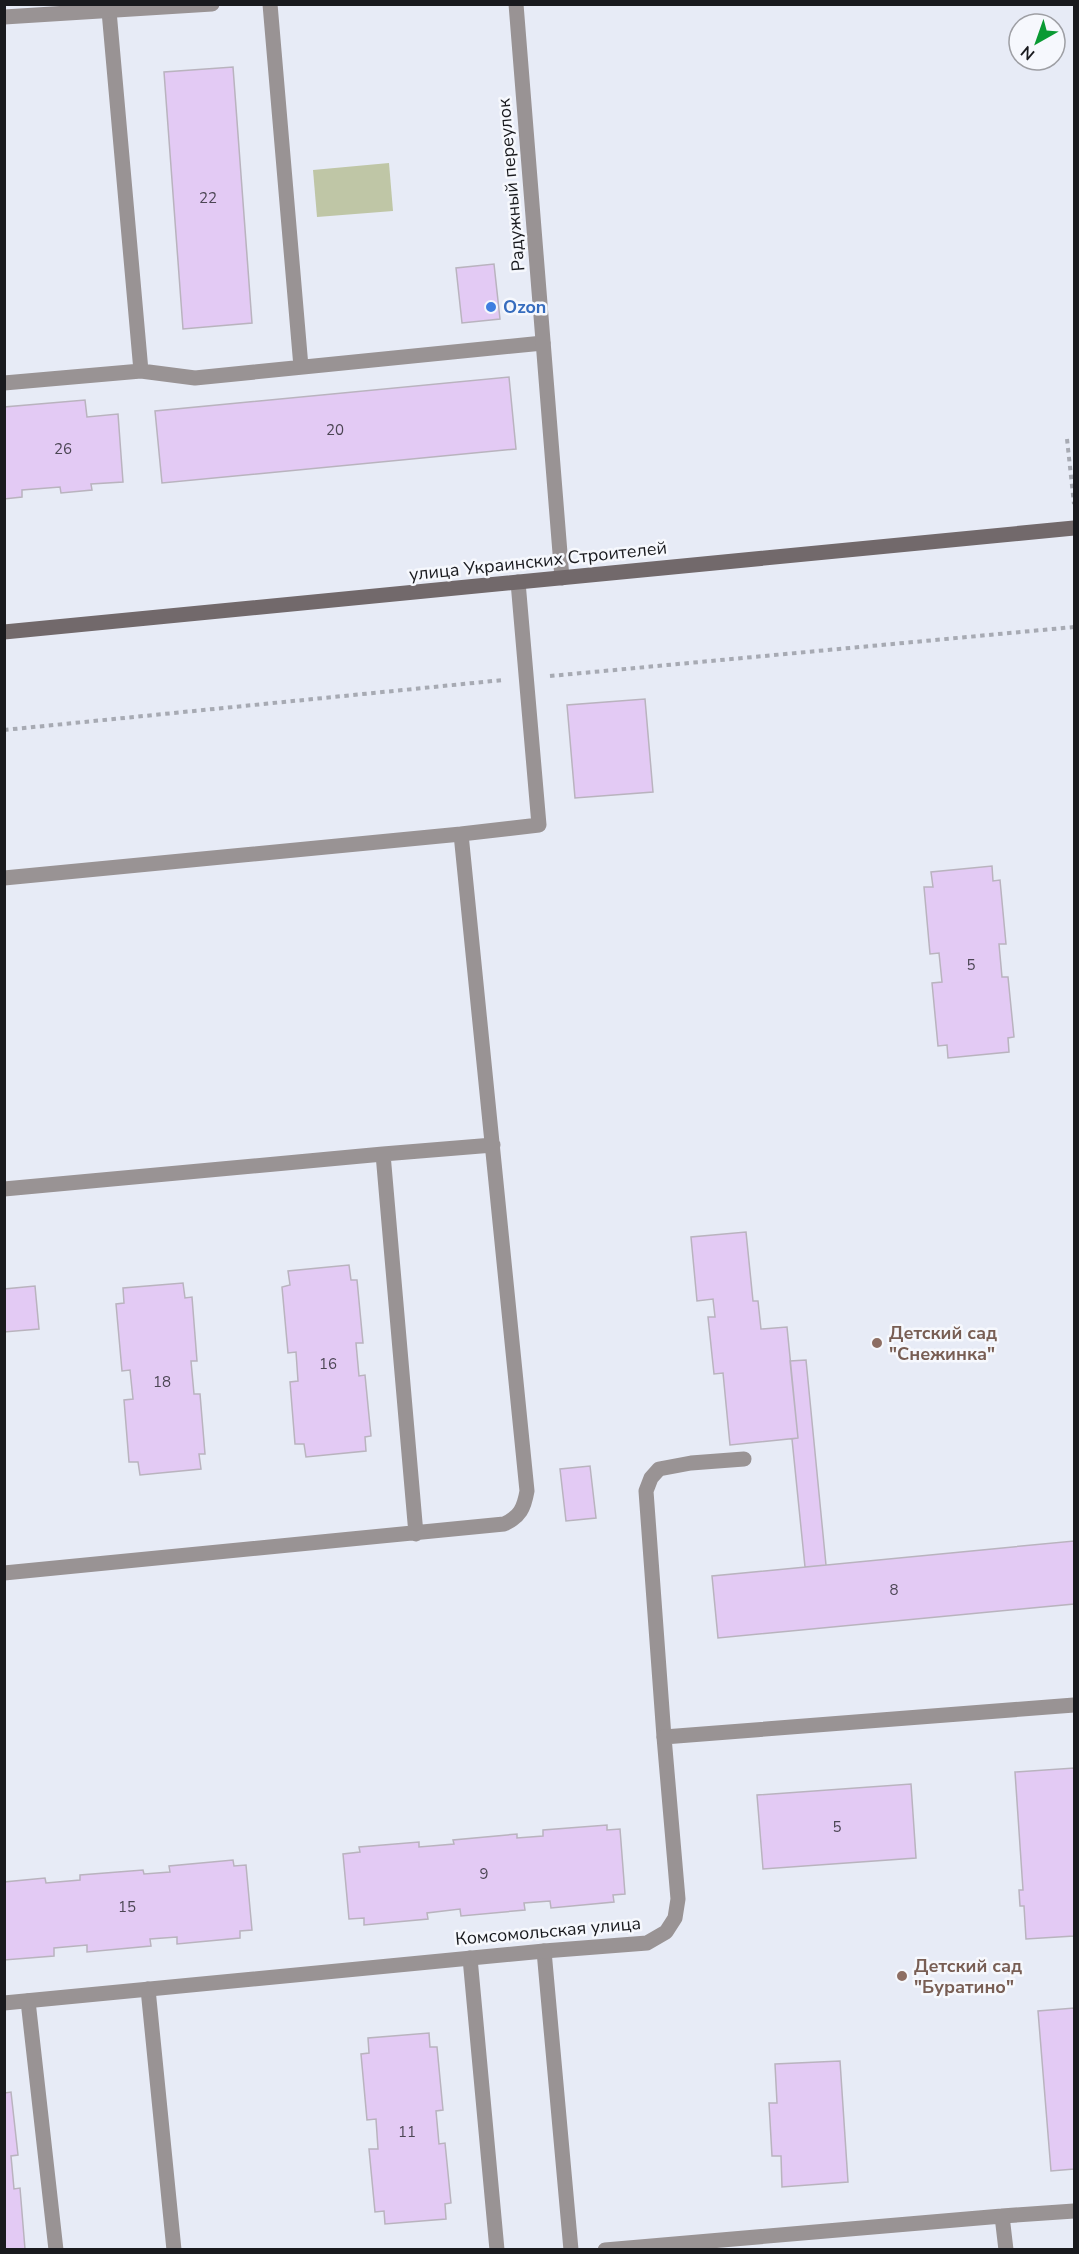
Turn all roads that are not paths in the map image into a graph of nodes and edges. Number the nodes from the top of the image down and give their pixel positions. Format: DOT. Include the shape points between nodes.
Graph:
graph roads {
  1 [pos="212,4"];
  2 [pos="270,4"];
  3 [pos="516,4"];
  4 [pos="109,11"];
  5 [pos="4,17"];
  6 [pos="543,343"];
  7 [pos="301,367"];
  8 [pos="141,371"];
  9 [pos="4,383"];
  10 [pos="1074,528"];
  11 [pos="562,578"];
  12 [pos="518,582"];
  13 [pos="4,632"];
  14 [pos="461,834"];
  15 [pos="4,878"];
  16 [pos="493,1144"];
  17 [pos="383,1154"];
  18 [pos="4,1189"];
  19 [pos="744,1459"];
  20 [pos="416,1534"];
  21 [pos="4,1573"];
  22 [pos="1074,1705"];
  23 [pos="664,1737"];
  24 [pos="544,1951"];
  25 [pos="470,1958"];
  26 [pos="148,1989"];
  27 [pos="28,2001"];
  28 [pos="4,2003"];
  29 [pos="1074,2211"];
  30 [pos="1002,2216"];
  31 [pos="56,2250"];
  32 [pos="174,2250"];
  33 [pos="497,2250"];
  34 [pos="571,2250"];
  35 [pos="605,2250"];
  36 [pos="1005,2250"];
  1 -- 4 [label="street"];
  2 -- 7 [label="street"];
  3 -- 6 [label="street, Радужный переулок"];
  4 -- 5 [label="street"];
  4 -- 8 [label="street"];
  6 -- 7 [label="street"];
  6 -- 11 [label="street, Радужный переулок"];
  7 -- 8 [label="street" via="195,378"];
  8 -- 9 [label="street"];
  10 -- 11 [label="street, улица Украинских Строителей"];
  11 -- 12 [label="street, улица Украинских Строителей"];
  12 -- 13 [label="street, улица Украинских Строителей"];
  12 -- 14 [label="street" via="539,825"];
  14 -- 15 [label="street"];
  14 -- 16 [label="street"];
  16 -- 17 [label="street"];
  16 -- 20 [label="street" via="527,1491 524,1507 516,1519 504,1524"];
  17 -- 18 [label="street"];
  17 -- 20 [label="street"];
  19 -- 23 [label="street" via="659,1469 646,1491"];
  20 -- 21 [label="street"];
  22 -- 23 [label="street"];
  23 -- 24 [label="street, Комсомольская улица" via="678,1899 675,1918 666,1932 648,1943"];
  24 -- 25 [label="street, Комсомольская улица"];
  24 -- 34 [label="street"];
  25 -- 26 [label="street, Комсомольская улица"];
  25 -- 33 [label="street"];
  26 -- 27 [label="street, Комсомольская улица"];
  26 -- 32 [label="street"];
  27 -- 28 [label="street, Комсомольская улица"];
  27 -- 31 [label="street"];
  29 -- 30 [label="street"];
  30 -- 35 [label="street"];
  30 -- 36 [label="street"];
}
